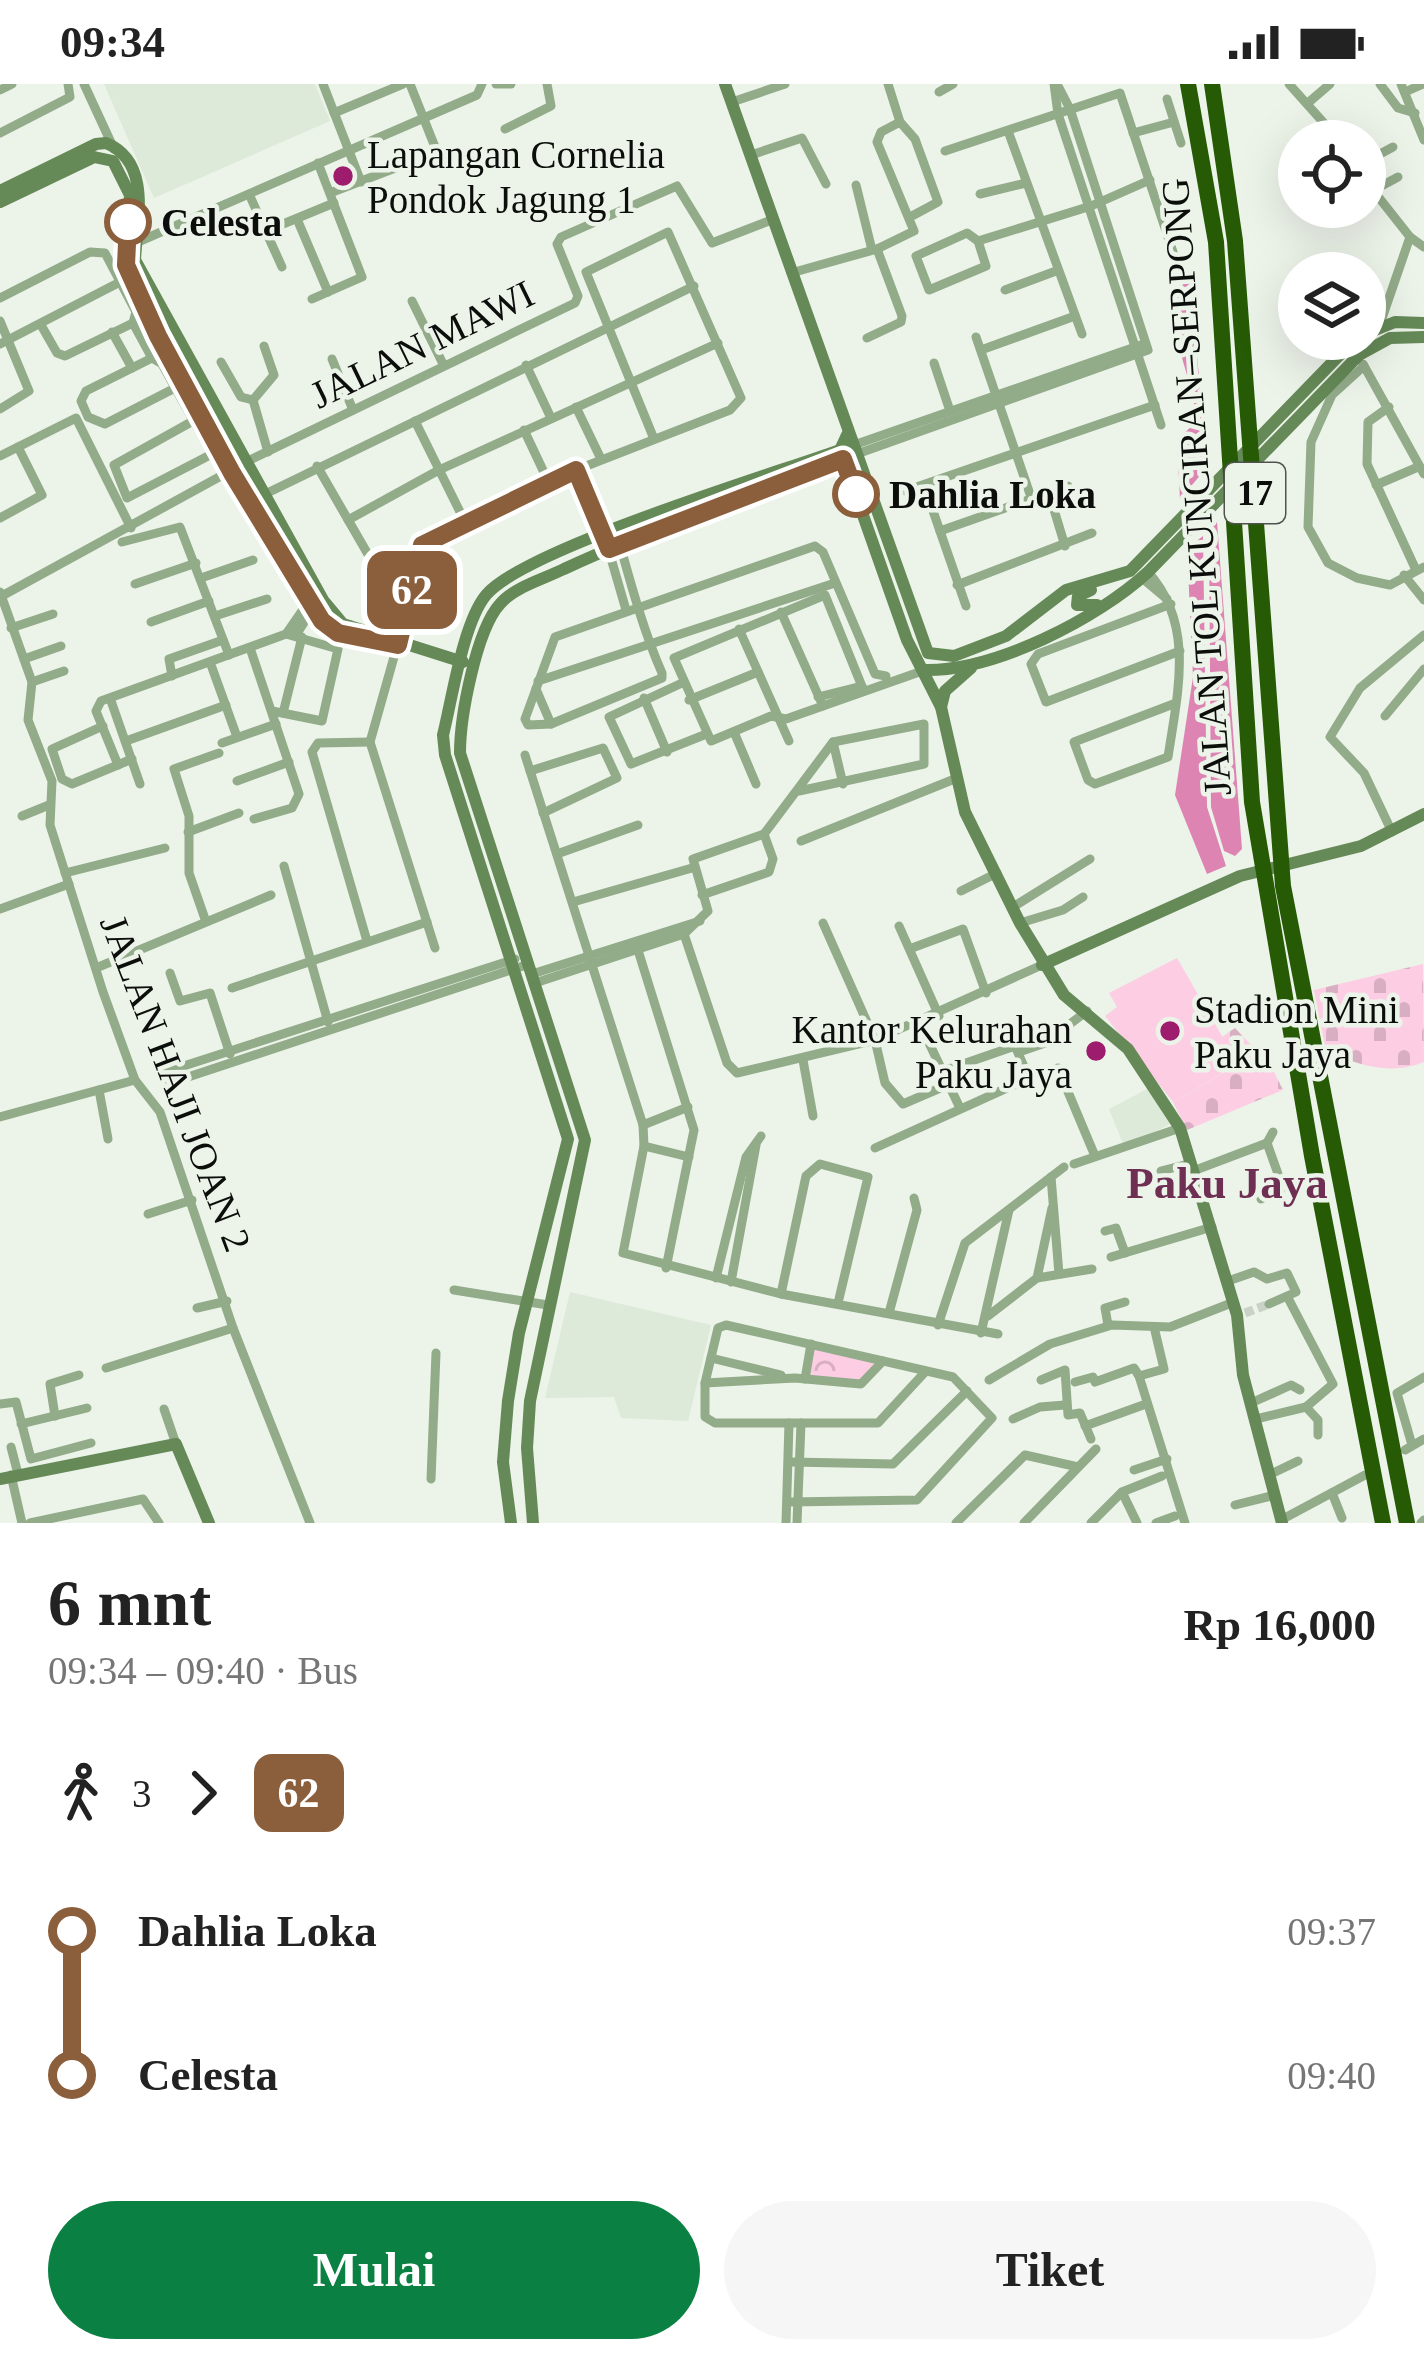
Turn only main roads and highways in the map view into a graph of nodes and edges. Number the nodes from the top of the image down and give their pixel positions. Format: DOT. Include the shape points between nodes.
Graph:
graph roads {
  1 [pos="725,84"];
  2 [pos="1188,84"];
  3 [pos="1214,93"];
  4 [pos="114,154"];
  5 [pos="0,191"];
  6 [pos="0,202"];
  7 [pos="1424,322"];
  8 [pos="1386,325"];
  9 [pos="1424,337"];
  10 [pos="1335,360"];
  11 [pos="847,449"];
  12 [pos="243,466"];
  13 [pos="1113,579"];
  14 [pos="316,598"];
  15 [pos="1115,599"];
  16 [pos="1025,622"];
  17 [pos="1041,638"];
  18 [pos="463,662"];
  19 [pos="977,664"];
  20 [pos="925,670"];
  21 [pos="941,707"];
  22 [pos="1424,814"];
  23 [pos="1274,887"];
  24 [pos="1042,965"];
  25 [pos="10,1476"];
  26 [pos="1282,1521"];
  27 [pos="209,1523"];
  28 [pos="511,1523"];
  29 [pos="534,1523"];
  30 [pos="1383,1523"];
  31 [pos="1407,1523"];
  1 -- 11 [label="main road"];
  2 -- 23 [label="highway, JALAN TOL KUNCIRAN–SERPONG / 17" via="1216,242 1252,802"];
  3 -- 23 [label="highway, JALAN TOL KUNCIRAN–SERPONG / 17" via="1235,241"];
  4 -- 5 [label="main road" via="96,144"];
  4 -- 6 [label="main road"];
  4 -- 12 [label="main road" via="130,195 126,265"];
  7 -- 8 [label="main road"];
  9 -- 15 [label="main road" via="1390,338 1362,361"];
  10 -- 13 [label="main road" via="1130,571"];
  11 -- 16 [label="main road" via="928,652 954,656"];
  11 -- 18 [label="main road" via="604,534 494,587 478,609"];
  11 -- 20 [label="main road" via="907,640"];
  11 -- 29 [label="main road" via="614,547 500,602 489,621 460,753 585,1140 527,1427"];
  12 -- 14 [label="main road"];
  12 -- 14 [label="main road"];
  13 -- 15 [label="main road" via="1076,602 1081,609"];
  13 -- 16 [label="main road" via="1066,590"];
  14 -- 18 [label="main road" via="338,633"];
  15 -- 17 [label="main road"];
  16 -- 17 [label="main road" via="1056,609 1058,622"];
  17 -- 19 [label="main road"];
  18 -- 28 [label="main road" via="445,755 568,1139 511,1380 503,1462"];
  19 -- 20 [label="main road"];
  19 -- 21 [label="main road" via="945,691"];
  20 -- 21 [label="main road"];
  21 -- 24 [label="main road" via="965,812"];
  22 -- 24 [label="main road" via="1392,832 1240,876"];
  23 -- 30 [label="highway, JALAN TOL KUNCIRAN–SERPONG / 17"];
  23 -- 31 [label="highway, JALAN TOL KUNCIRAN–SERPONG / 17"];
  24 -- 26 [label="main road" via="1129,1050 1180,1127 1239,1310 1251,1403"];
  25 -- 27 [label="main road" via="176,1444"];
}
